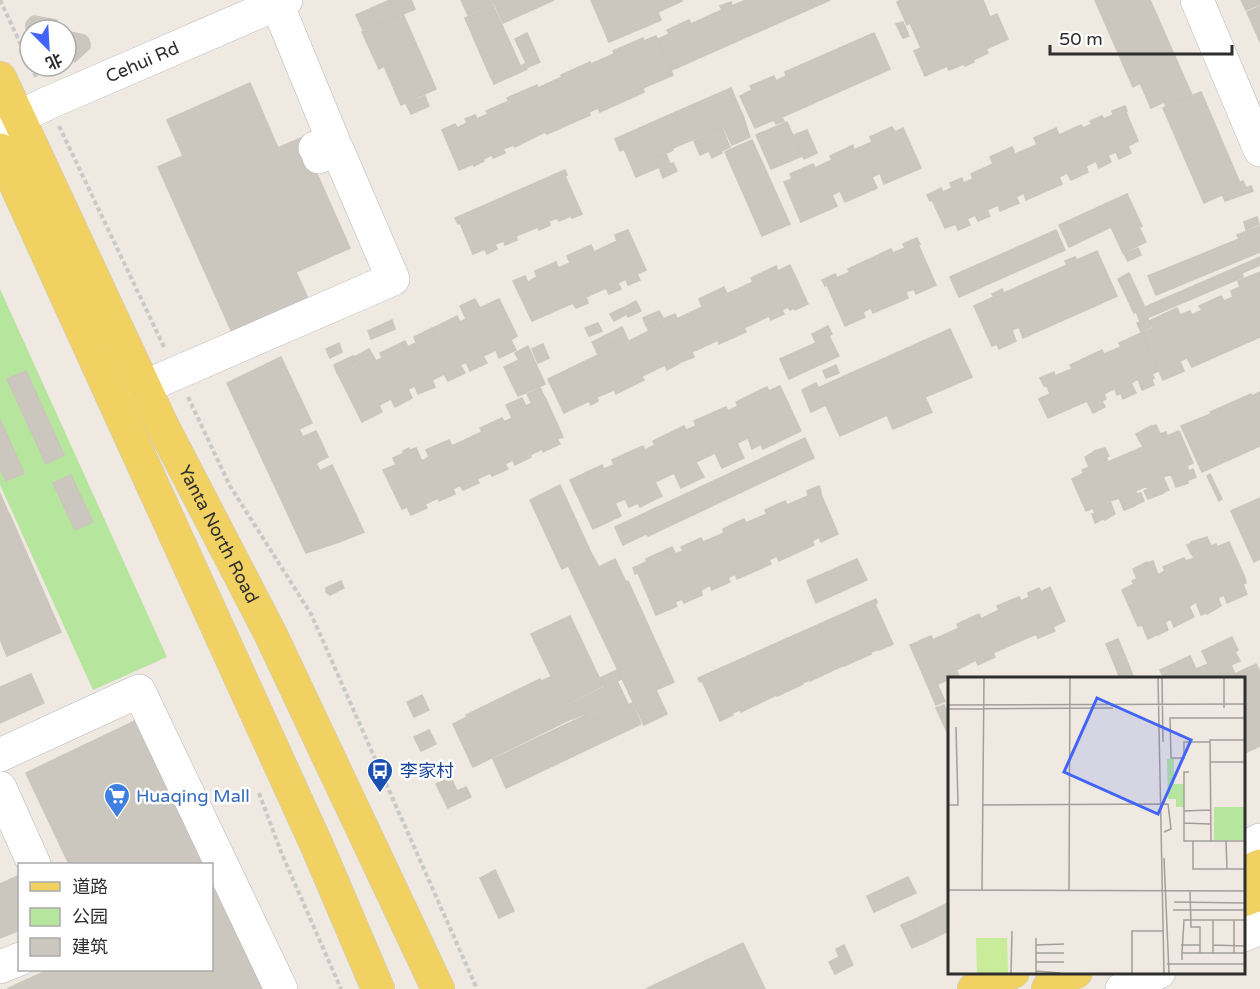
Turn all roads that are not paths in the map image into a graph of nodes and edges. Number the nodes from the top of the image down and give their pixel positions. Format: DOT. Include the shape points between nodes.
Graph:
graph roads {
  1 [pos="1197,0"];
  2 [pos="282,2"];
  3 [pos="0,78"];
  4 [pos="9,122"];
  5 [pos="0,150"];
  6 [pos="1260,150"];
  7 [pos="144,387"];
  8 [pos="0,755"];
  9 [pos="0,788"];
  10 [pos="1260,840"];
  11 [pos="1245,848"];
  12 [pos="34,863"];
  13 [pos="1260,866"];
  14 [pos="1245,873"];
  15 [pos="1260,893"];
  16 [pos="1245,900"];
  17 [pos="1260,928"];
  18 [pos="1245,935"];
  19 [pos="18,960"];
  20 [pos="0,968"];
  21 [pos="1008,974"];
  22 [pos="1071,974"];
  23 [pos="1155,974"];
  24 [pos="281,989"];
  25 [pos="378,989"];
  26 [pos="438,989"];
  27 [pos="974,989"];
  28 [pos="1048,989"];
  29 [pos="1122,989"];
  1 -- 6 [label="street"];
  2 -- 4 [label="street, Cehui Rd"];
  2 -- 7 [label="street" via="333,140 317,152 337,149 393,279"];
  3 -- 4 [label="main road, Yanta North Road"];
  4 -- 7 [label="main road, Yanta North Road"];
  5 -- 25 [label="main road, Yanta North Road" via="317,846"];
  7 -- 26 [label="main road, Yanta North Road" via="270,633"];
  8 -- 24 [label="street" via="139,692"];
  9 -- 12 [label="street"];
  10 -- 11 [label="street"];
  13 -- 14 [label="main road"];
  15 -- 16 [label="main road"];
  17 -- 18 [label="street"];
  19 -- 20 [label="street"];
  21 -- 27 [label="main road"];
  22 -- 28 [label="main road" via="1053,982"];
  23 -- 29 [label="street"];
}
